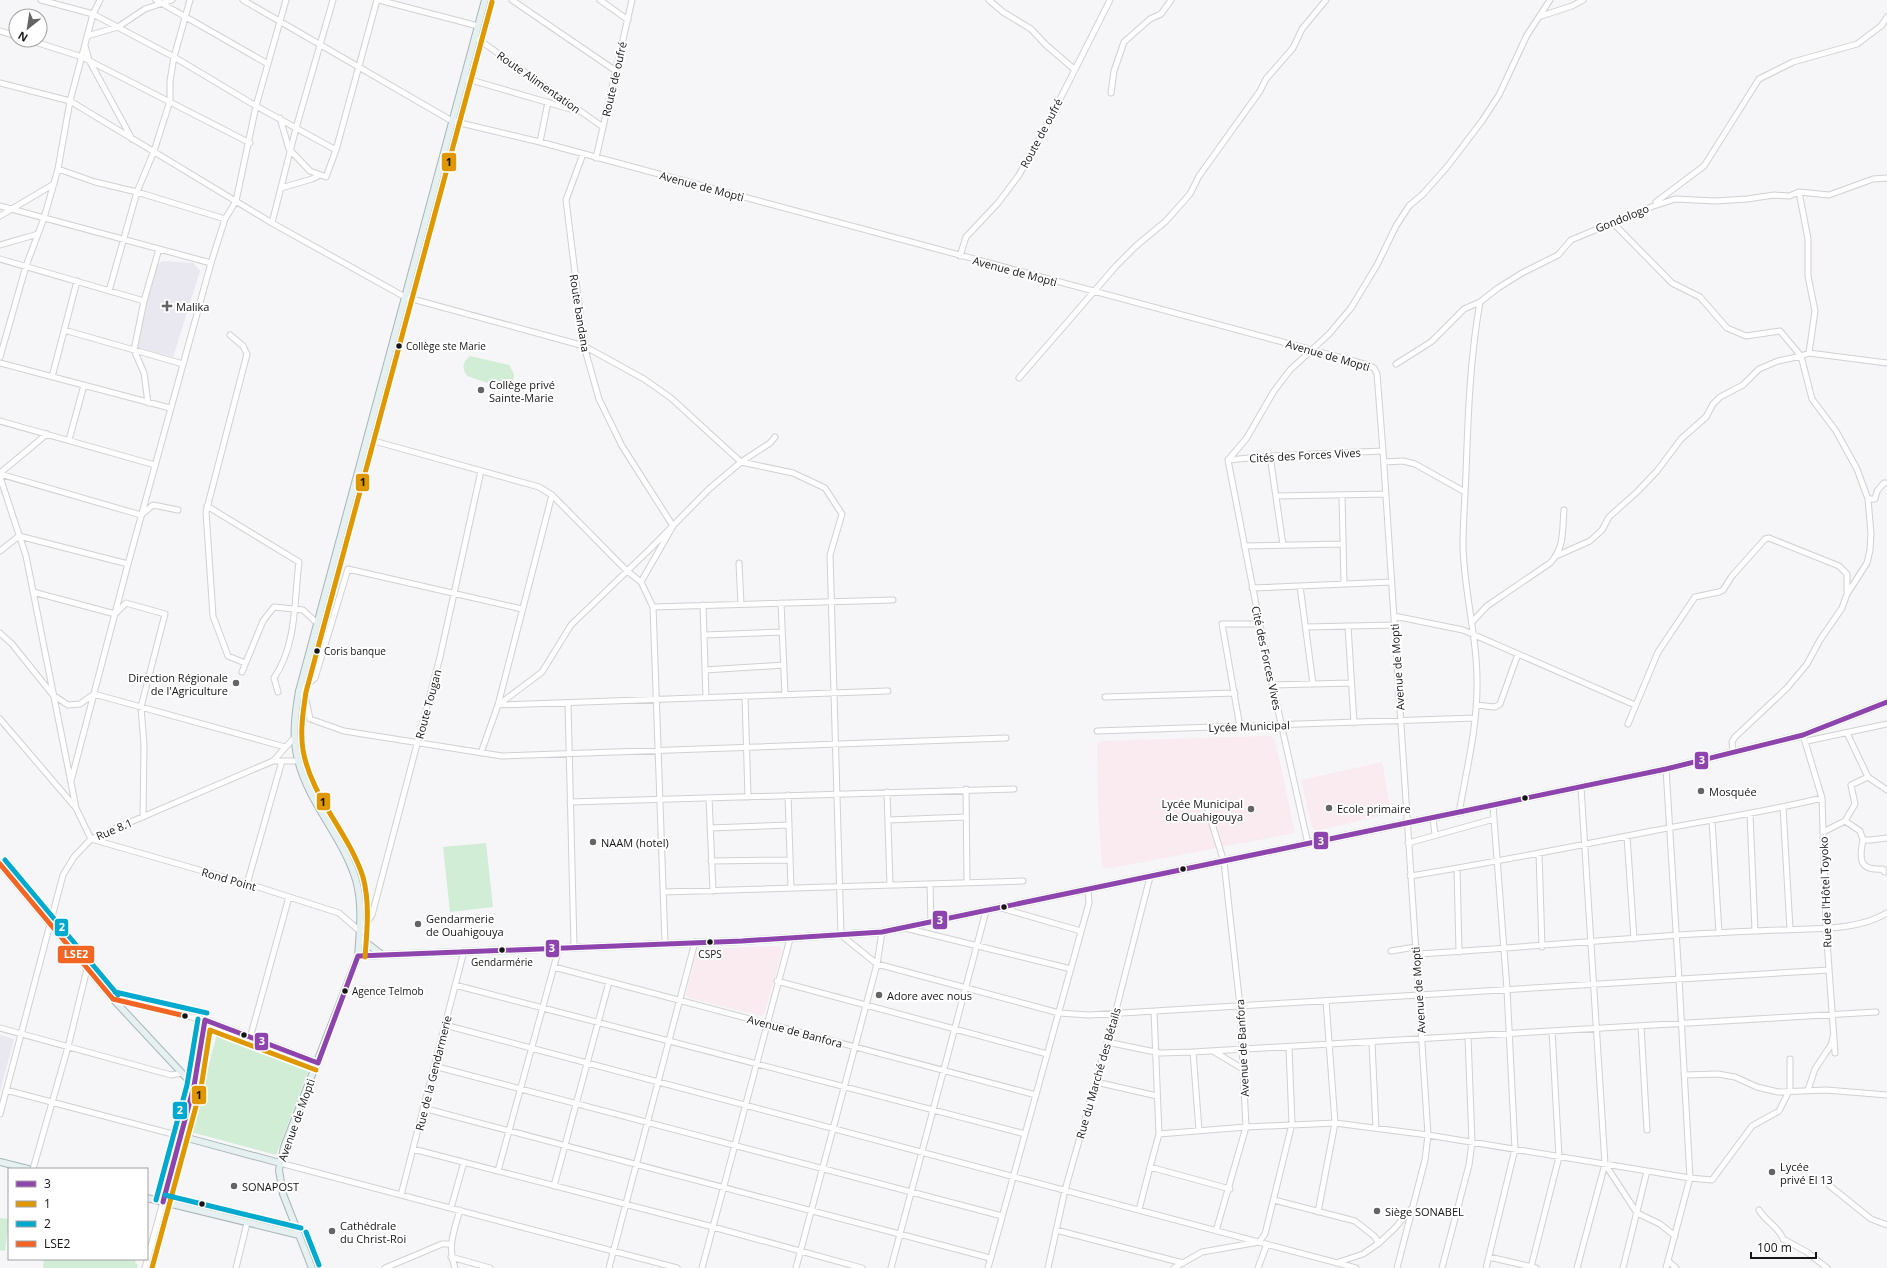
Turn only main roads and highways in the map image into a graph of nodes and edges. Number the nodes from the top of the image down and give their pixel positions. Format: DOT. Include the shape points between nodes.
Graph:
graph roads {
  1 [pos="485,0"];
  2 [pos="1887,702"];
  3 [pos="0,864"];
  4 [pos="360,935"];
  5 [pos="381,954"];
  6 [pos="358,956"];
  7 [pos="318,1063"];
  8 [pos="194,1086"];
  9 [pos="180,1136"];
  10 [pos="0,1162"];
  11 [pos="280,1162"];
  12 [pos="24,1168"];
  13 [pos="148,1198"];
  14 [pos="162,1202"];
  15 [pos="299,1235"];
  16 [pos="312,1268"];
  1 -- 4 [label="main road, Avenue de Mopti" via="294,716 298,761 311,793 340,844 356,881 360,907"];
  2 -- 5 [label="main road" via="1804,735 1666,769 882,932 790,939"];
  3 -- 8 [label="main road" via="113,999"];
  4 -- 5 [label="main road"];
  4 -- 6 [label="main road, Avenue de Mopti"];
  5 -- 6 [label="main road"];
  6 -- 7 [label="main road, Avenue de Mopti"];
  7 -- 8 [label="main road" via="205,1020"];
  7 -- 11 [label="main road, Avenue de Mopti"];
  8 -- 9 [label="main road"];
  9 -- 11 [label="main road"];
  9 -- 14 [label="main road"];
  10 -- 12 [label="main road"];
  11 -- 15 [label="main road, Avenue de Mopti" via="283,1194"];
  13 -- 14 [label="main road"];
  14 -- 15 [label="main road"];
  15 -- 16 [label="main road, Avenue de Mopti"];
}
